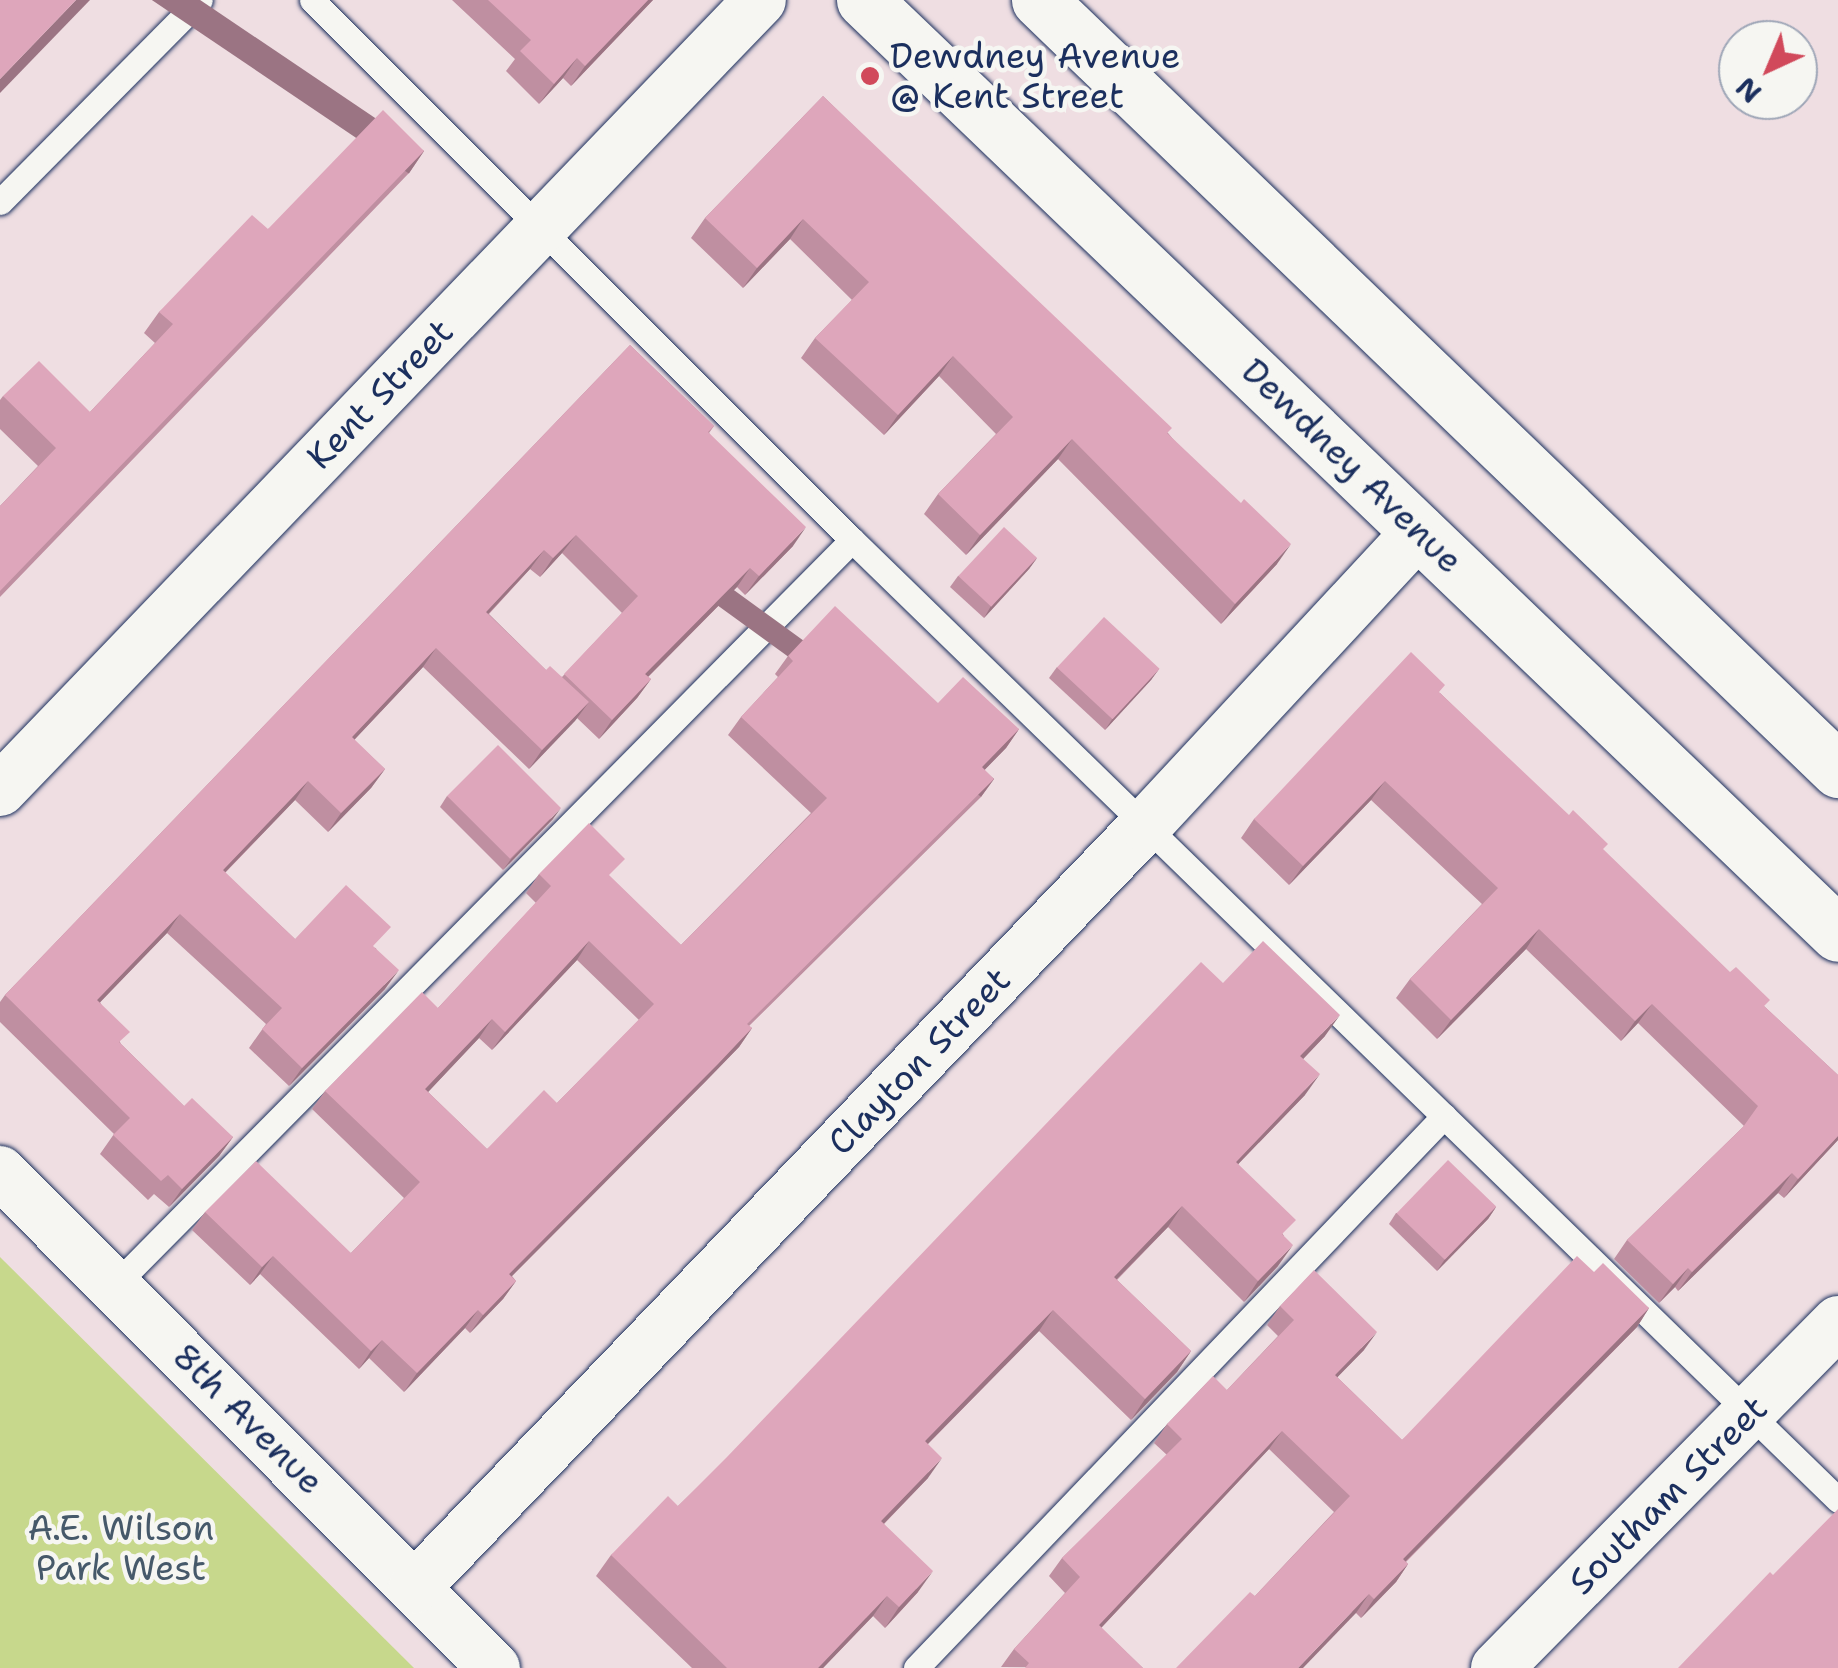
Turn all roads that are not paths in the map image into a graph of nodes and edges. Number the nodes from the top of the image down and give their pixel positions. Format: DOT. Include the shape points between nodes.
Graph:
graph roads {
  1 [pos="200,0"];
  2 [pos="312,0"];
  3 [pos="760,0"];
  4 [pos="864,0"];
  5 [pos="1040,0"];
  6 [pos="0,202"];
  7 [pos="542,225"];
  8 [pos="1420,531"];
  9 [pos="852,540"];
  10 [pos="1838,770"];
  11 [pos="0,790"];
  12 [pos="1146,826"];
  13 [pos="1838,934"];
  14 [pos="1444,1116"];
  15 [pos="0,1172"];
  16 [pos="116,1285"];
  17 [pos="1838,1322"];
  18 [pos="1749,1414"];
  19 [pos="1838,1500"];
  20 [pos="414,1588"];
  21 [pos="494,1668"];
  22 [pos="916,1668"];
  23 [pos="1497,1668"];
  1 -- 6 [label="lane"];
  2 -- 7 [label="lane"];
  3 -- 7 [label="street, Kent Street"];
  4 -- 8 [label="main road, Dewdney Avenue"];
  5 -- 10 [label="main road"];
  7 -- 9 [label="lane"];
  7 -- 11 [label="street, Kent Street"];
  8 -- 12 [label="street, Clayton Street"];
  8 -- 13 [label="main road, Dewdney Avenue"];
  9 -- 12 [label="lane"];
  9 -- 16 [label="lane"];
  12 -- 14 [label="lane"];
  12 -- 20 [label="street, Clayton Street"];
  14 -- 18 [label="lane"];
  14 -- 22 [label="lane"];
  15 -- 16 [label="street, 8th Avenue"];
  16 -- 20 [label="street, 8th Avenue"];
  17 -- 18 [label="street, Southam Street"];
  18 -- 19 [label="lane"];
  18 -- 23 [label="street, Southam Street"];
  20 -- 21 [label="street, 8th Avenue"];
}
